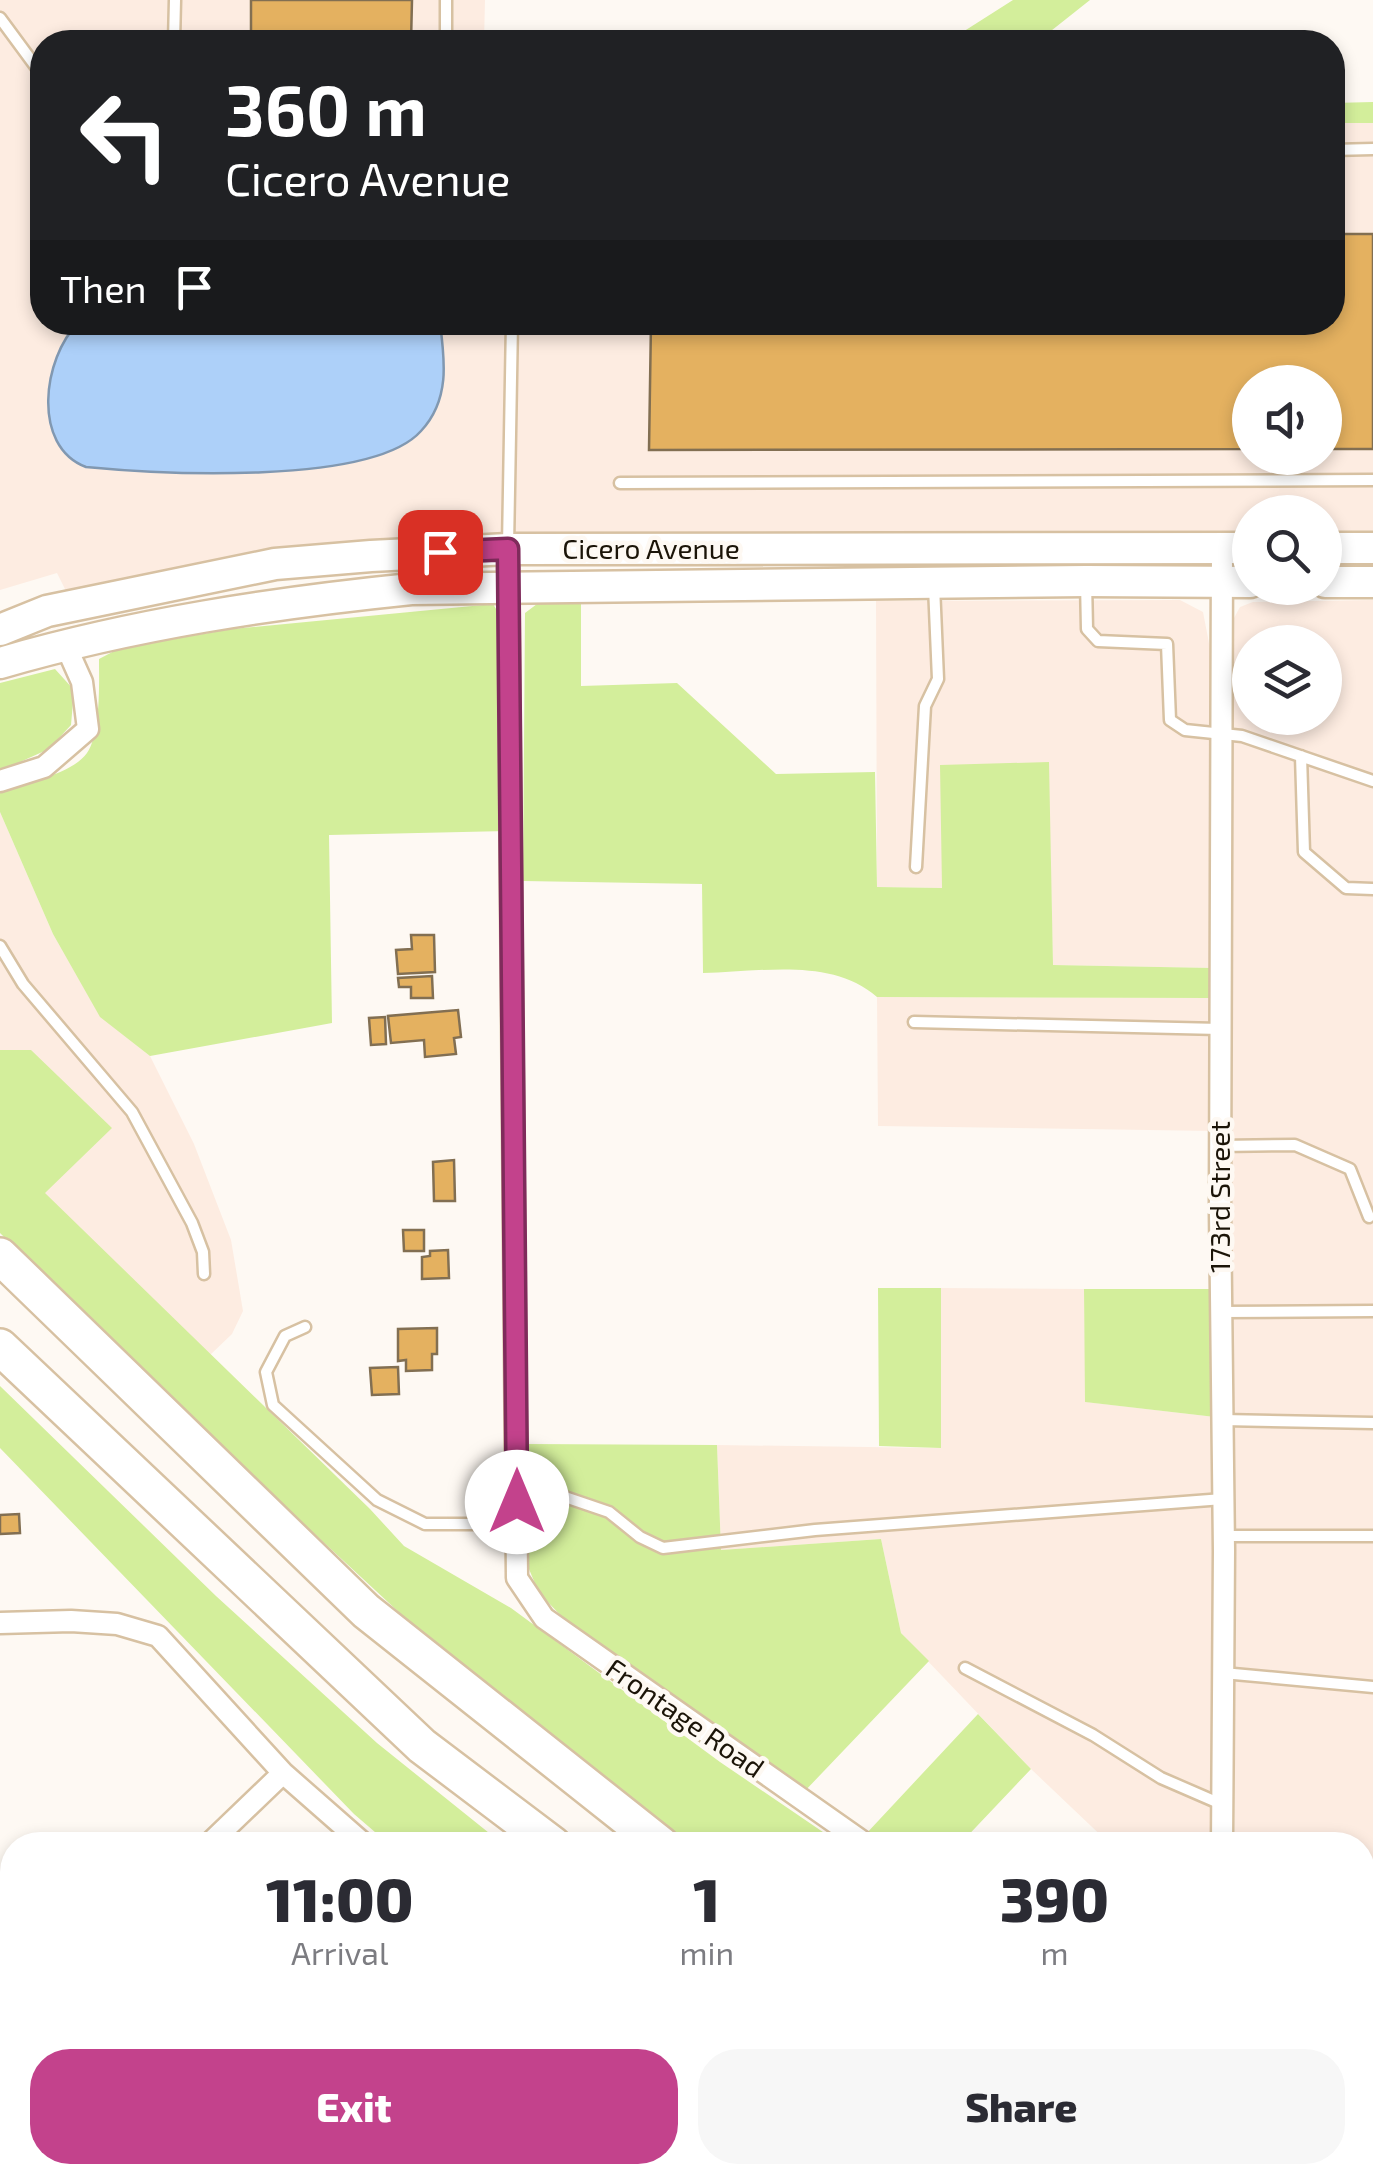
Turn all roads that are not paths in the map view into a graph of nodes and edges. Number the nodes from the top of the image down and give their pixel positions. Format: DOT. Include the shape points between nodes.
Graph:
graph roads {
  1 [pos="175,0"];
  2 [pos="446,0"];
  3 [pos="0,18"];
  4 [pos="174,30"];
  5 [pos="446,30"];
  6 [pos="30,59"];
  7 [pos="1373,149"];
  8 [pos="1345,150"];
  9 [pos="512,335"];
  10 [pos="1373,480"];
  11 [pos="620,483"];
  12 [pos="1232,548"];
  13 [pos="1342,548"];
  14 [pos="1373,548"];
  15 [pos="508,549"];
  16 [pos="1086,581"];
  17 [pos="934,582"];
  18 [pos="1232,582"];
  19 [pos="1342,582"];
  20 [pos="1373,582"];
  21 [pos="509,586"];
  22 [pos="1234,605"];
  23 [pos="0,630"];
  24 [pos="65,644"];
  25 [pos="0,663"];
  26 [pos="1223,735"];
  27 [pos="1301,756"];
  28 [pos="0,781"];
  29 [pos="1373,781"];
  30 [pos="916,867"];
  31 [pos="1373,889"];
  32 [pos="0,946"];
  33 [pos="914,1022"];
  34 [pos="1220,1029"];
  35 [pos="1220,1146"];
  36 [pos="1369,1217"];
  37 [pos="0,1256"];
  38 [pos="204,1274"];
  39 [pos="1373,1311"];
  40 [pos="1221,1312"];
  41 [pos="305,1327"];
  42 [pos="0,1347"];
  43 [pos="1222,1420"];
  44 [pos="1373,1423"];
  45 [pos="516,1480"];
  46 [pos="1223,1499"];
  47 [pos="517,1524"];
  48 [pos="1224,1536"];
  49 [pos="1373,1536"];
  50 [pos="0,1623"];
  51 [pos="965,1668"];
  52 [pos="1223,1673"];
  53 [pos="1373,1687"];
  54 [pos="283,1772"];
  55 [pos="1222,1804"];
  56 [pos="221,1832"];
  57 [pos="350,1832"];
  58 [pos="536,1832"];
  59 [pos="645,1832"];
  60 [pos="849,1832"];
  61 [pos="1222,1832"];
  1 -- 4 [label="lane"];
  2 -- 5 [label="lane"];
  3 -- 6 [label="lane"];
  7 -- 8 [label="lane"];
  9 -- 15 [label="lane"];
  10 -- 11 [label="lane"];
  12 -- 15 [label="main road, Cicero Avenue"];
  13 -- 14 [label="main road"];
  15 -- 21 [label="street"];
  15 -- 23 [label="main road, Cicero Avenue" via="274,564 47,612"];
  16 -- 17 [label="main road, Cicero Avenue"];
  16 -- 18 [label="main road, Cicero Avenue"];
  16 -- 26 [label="lane" via="1087,629 1098,640 1168,644 1170,720 1185,730"];
  17 -- 21 [label="main road, Cicero Avenue"];
  17 -- 30 [label="lane" via="938,679 925,706"];
  19 -- 20 [label="main road"];
  21 -- 24 [label="main road, Cicero Avenue" via="312,599"];
  21 -- 45 [label="street"];
  22 -- 26 [label="street, 173rd Street"];
  24 -- 25 [label="main road, Cicero Avenue"];
  24 -- 28 [label="street" via="82,682 88,728 44,767"];
  26 -- 27 [label="lane"];
  26 -- 34 [label="street, 173rd Street"];
  27 -- 29 [label="lane"];
  27 -- 31 [label="lane" via="1304,852 1346,888"];
  32 -- 38 [label="lane" via="23,984 132,1112 192,1223"];
  33 -- 34 [label="lane"];
  34 -- 35 [label="street, 173rd Street"];
  35 -- 36 [label="lane" via="1295,1145 1350,1169"];
  35 -- 40 [label="street, 173rd Street"];
  37 -- 59 [label="highway" via="366,1612"];
  39 -- 40 [label="lane"];
  40 -- 43 [label="street, 173rd Street"];
  41 -- 47 [label="lane" via="284,1336 266,1372 273,1404 377,1500 424,1524"];
  42 -- 58 [label="highway" via="422,1746"];
  43 -- 44 [label="lane"];
  43 -- 46 [label="street, 173rd Street"];
  45 -- 46 [label="lane" via="609,1512 663,1548"];
  45 -- 47 [label="street"];
  46 -- 48 [label="street, 173rd Street"];
  47 -- 60 [label="street, Frontage Road" via="518,1578 544,1618"];
  48 -- 49 [label="lane"];
  48 -- 52 [label="street, 173rd Street"];
  50 -- 54 [label="street" via="117,1624 158,1636"];
  51 -- 55 [label="lane" via="1161,1778"];
  52 -- 53 [label="lane"];
  52 -- 55 [label="street, 173rd Street"];
  54 -- 56 [label="street"];
  54 -- 57 [label="street"];
  55 -- 61 [label="street, 173rd Street"];
}
